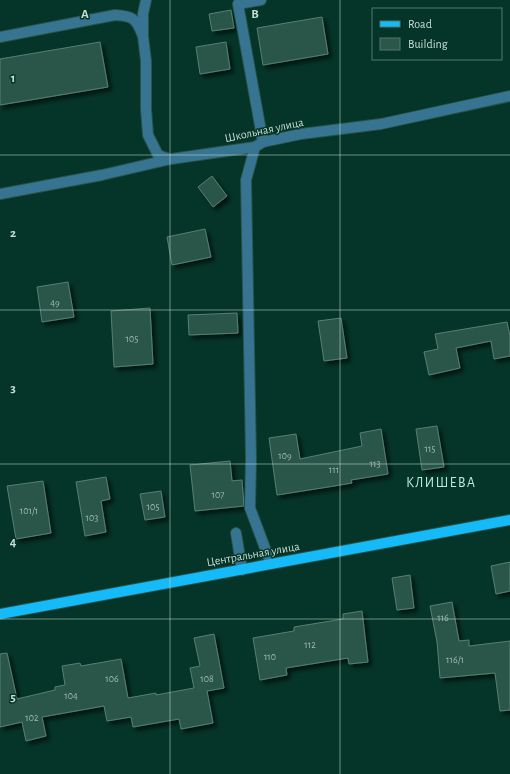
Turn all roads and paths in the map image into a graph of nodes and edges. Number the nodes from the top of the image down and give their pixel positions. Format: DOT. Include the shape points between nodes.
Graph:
graph roads {
  1 [pos="146,0"];
  2 [pos="261,0"];
  3 [pos="143,36"];
  4 [pos="0,37"];
  5 [pos="510,96"];
  6 [pos="259,145"];
  7 [pos="171,159"];
  8 [pos="0,194"];
  9 [pos="510,520"];
  10 [pos="236,533"];
  11 [pos="271,564"];
  12 [pos="242,570"];
  13 [pos="0,614"];
  1 -- 3 [label="street"];
  2 -- 6 [label="street" via="238,4"];
  3 -- 4 [label="street" via="134,19 115,15"];
  3 -- 7 [label="street" via="148,135 158,155"];
  5 -- 6 [label="street, Школьная улица" via="381,124 301,134"];
  6 -- 7 [label="street, Школьная улица"];
  6 -- 11 [label="street" via="246,180 250,508"];
  7 -- 8 [label="street, Школьная улица"];
  9 -- 11 [label="main road, Центральная улица"];
  10 -- 12 [label="street"];
  11 -- 12 [label="main road, Центральная улица"];
  12 -- 13 [label="main road, Центральная улица"];
}
